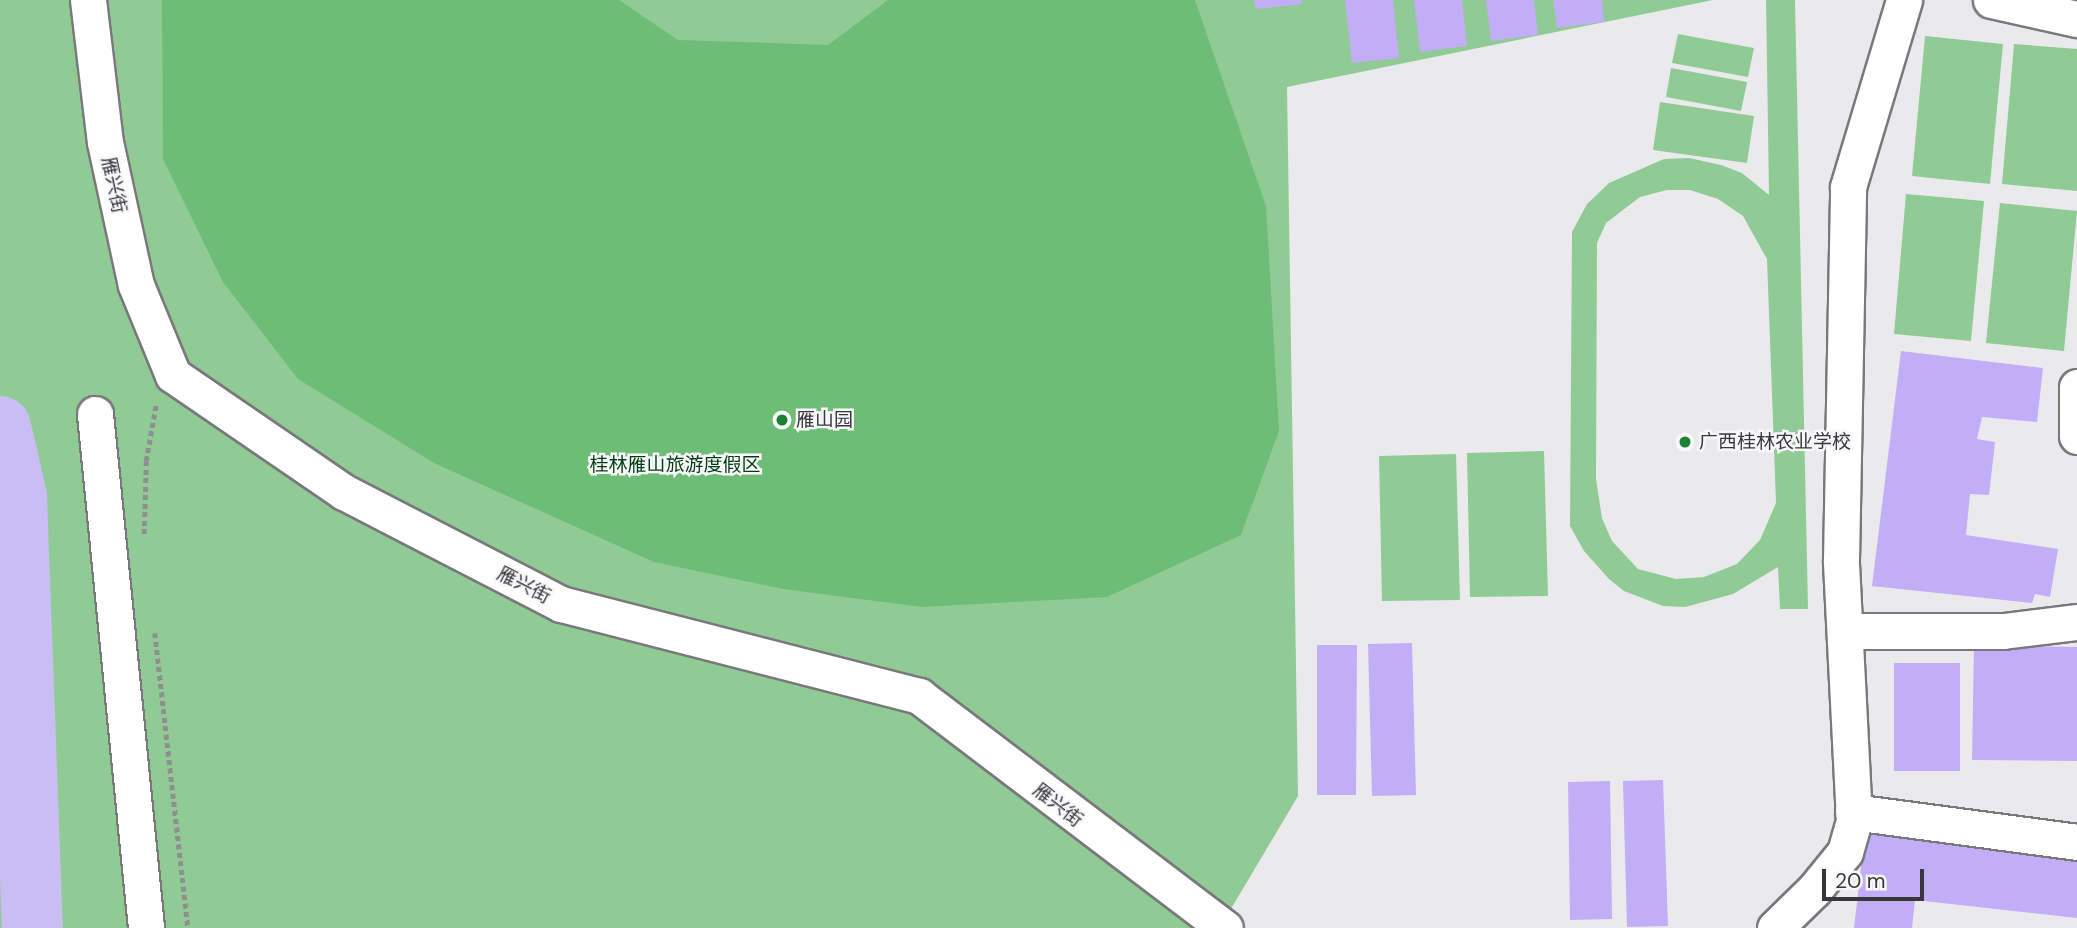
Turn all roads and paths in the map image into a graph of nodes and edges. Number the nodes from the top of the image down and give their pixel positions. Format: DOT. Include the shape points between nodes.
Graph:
graph roads {
  1 [pos="88,0"];
  2 [pos="1904,0"];
  3 [pos="1991,0"];
  4 [pos="2077,19"];
  5 [pos="2077,387"];
  6 [pos="95,414"];
  7 [pos="2077,436"];
  8 [pos="2077,622"];
  9 [pos="1846,631"];
  10 [pos="1853,813"];
  11 [pos="2077,842"];
  12 [pos="146,928"];
  13 [pos="1225,928"];
  14 [pos="1775,928"];
  1 -- 13 [label="street, 雁兴街" via="105,142 136,285 173,375 344,492 561,604 919,696"];
  2 -- 9 [label="street" via="1848,187 1842,546"];
  3 -- 4 [label="street"];
  5 -- 7 [label="street"];
  6 -- 12 [label="street"];
  8 -- 9 [label="street" via="2003,631"];
  9 -- 10 [label="street"];
  10 -- 11 [label="street"];
  10 -- 14 [label="street" via="1845,852"];
}
